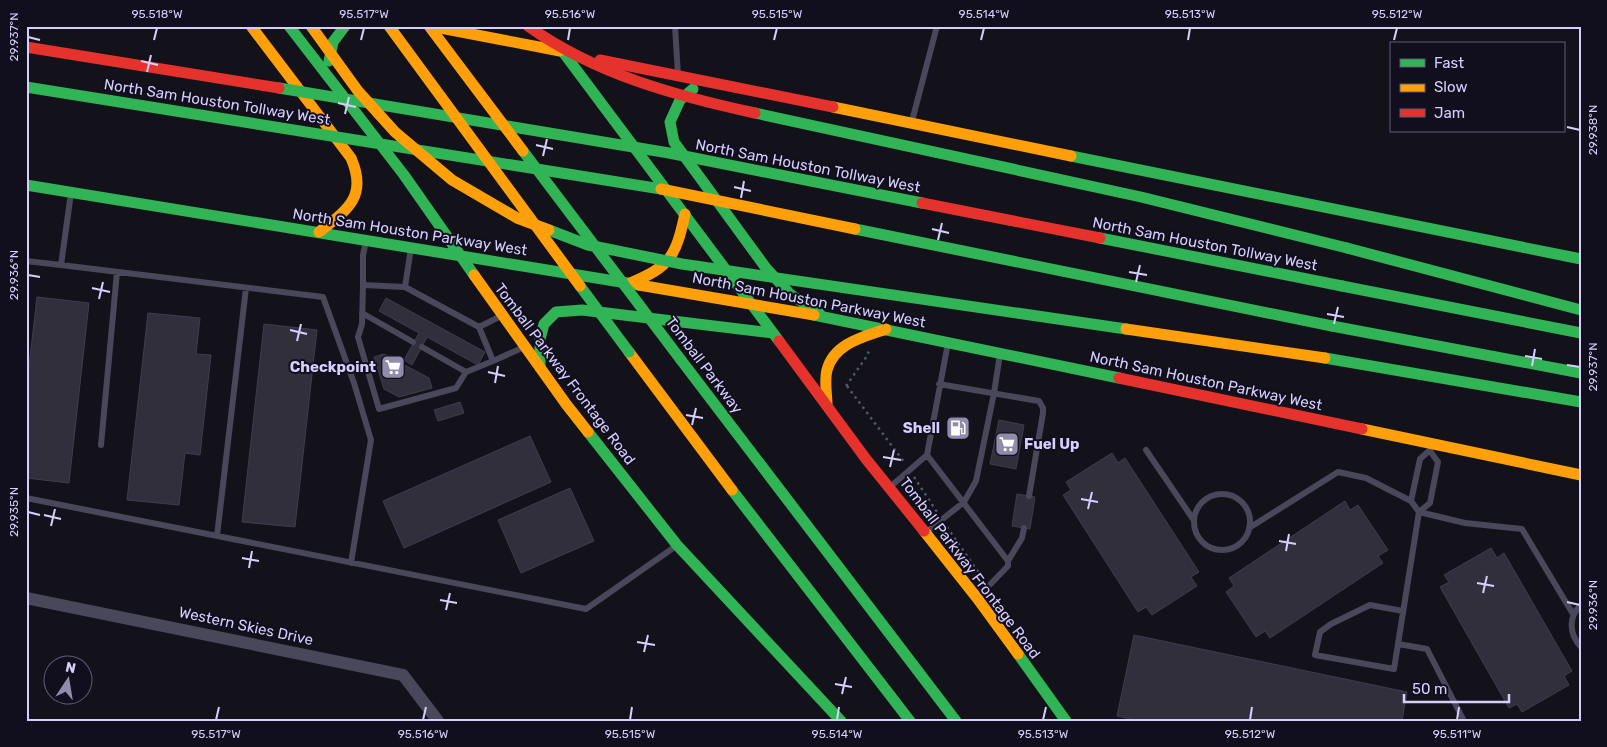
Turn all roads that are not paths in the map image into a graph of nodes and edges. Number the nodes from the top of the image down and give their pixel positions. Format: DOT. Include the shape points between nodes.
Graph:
graph roads {
  1 [pos="251,26"];
  2 [pos="289,26"];
  3 [pos="311,26"];
  4 [pos="345,26"];
  5 [pos="389,26"];
  6 [pos="429,26"];
  7 [pos="528,26"];
  8 [pos="544,26"];
  9 [pos="675,26"];
  10 [pos="937,26"];
  11 [pos="26,47"];
  12 [pos="564,52"];
  13 [pos="678,75"];
  14 [pos="717,83"];
  15 [pos="26,87"];
  16 [pos="338,89"];
  17 [pos="912,122"];
  18 [pos="26,184"];
  19 [pos="71,192"];
  20 [pos="685,214"];
  21 [pos="319,232"];
  22 [pos="366,240"];
  23 [pos="411,247"];
  24 [pos="459,255"];
  25 [pos="1581,259"];
  26 [pos="26,261"];
  27 [pos="61,265"];
  28 [pos="117,272"];
  29 [pos="630,283"];
  30 [pos="363,285"];
  31 [pos="405,286"];
  32 [pos="246,288"];
  33 [pos="749,303"];
  34 [pos="1581,310"];
  35 [pos="362,313"];
  36 [pos="502,316"];
  37 [pos="826,318"];
  38 [pos="479,327"];
  39 [pos="886,330"];
  40 [pos="773,333"];
  41 [pos="1581,334"];
  42 [pos="413,342"];
  43 [pos="948,342"];
  44 [pos="422,347"];
  45 [pos="525,347"];
  46 [pos="1000,353"];
  47 [pos="493,361"];
  48 [pos="540,368"];
  49 [pos="466,372"];
  50 [pos="1581,374"];
  51 [pos="939,384"];
  52 [pos="994,394"];
  53 [pos="1581,402"];
  54 [pos="827,406"];
  55 [pos="101,445"];
  56 [pos="1431,448"];
  57 [pos="1146,450"];
  58 [pos="927,455"];
  59 [pos="1581,475"];
  60 [pos="889,488"];
  61 [pos="1030,496"];
  62 [pos="26,498"];
  63 [pos="1411,501"];
  64 [pos="964,502"];
  65 [pos="1419,512"];
  66 [pos="1193,519"];
  67 [pos="1024,528"];
  68 [pos="1249,528"];
  69 [pos="925,533"];
  70 [pos="217,536"];
  71 [pos="677,545"];
  72 [pos="1008,561"];
  73 [pos="351,563"];
  74 [pos="26,598"];
  75 [pos="977,598"];
  76 [pos="1581,605"];
  77 [pos="1403,611"];
  78 [pos="1573,614"];
  79 [pos="1398,644"];
  80 [pos="1581,647"];
  81 [pos="438,721"];
  82 [pos="841,721"];
  83 [pos="910,721"];
  84 [pos="956,721"];
  85 [pos="1066,721"];
  86 [pos="1464,721"];
  1 -- 21 [label="main road" via="351,158 358,179 355,196 346,210"];
  2 -- 16 [label="main road, Tomball Parkway Frontage Road"];
  3 -- 53 [label="main road, bridge" via="358,91 395,132 452,180 516,218 588,245 682,264 1325,358"];
  4 -- 16 [label="main road" via="333,42 329,60"];
  5 -- 83 [label="main road, bridge" via="629,352"];
  6 -- 12 [label="main road"];
  6 -- 84 [label="main road, Tomball Parkway, bridge"];
  7 -- 34 [label="main road, bridge" via="550,42 632,81 708,103 1141,197"];
  8 -- 12 [label="main road, Tomball Parkway Frontage Road"];
  9 -- 13 [label="lane"];
  10 -- 17 [label="lane"];
  11 -- 41 [label="main road, North Sam Houston Tollway West, bridge" via="668,153"];
  12 -- 13 [label="main road"];
  12 -- 20 [label="main road, Tomball Parkway Frontage Road"];
  13 -- 14 [label="main road"];
  14 -- 17 [label="main road"];
  14 -- 37 [label="main road" via="695,87 680,100 670,122 674,142 766,268 790,294"];
  15 -- 50 [label="main road, North Sam Houston Tollway West, bridge" via="654,188"];
  16 -- 24 [label="main road, Tomball Parkway Frontage Road" via="404,175"];
  17 -- 25 [label="main road"];
  18 -- 19 [label="main road, North Sam Houston Parkway West"];
  19 -- 21 [label="main road, North Sam Houston Parkway West"];
  19 -- 27 [label="lane"];
  20 -- 29 [label="main road" via="680,236 662,268"];
  20 -- 33 [label="main road, Tomball Parkway Frontage Road"];
  21 -- 22 [label="main road, North Sam Houston Parkway West"];
  22 -- 23 [label="main road, North Sam Houston Parkway West"];
  22 -- 30 [label="lane"];
  23 -- 24 [label="main road, North Sam Houston Parkway West"];
  23 -- 31 [label="lane"];
  24 -- 29 [label="main road, North Sam Houston Parkway West"];
  24 -- 36 [label="main road, Tomball Parkway Frontage Road"];
  26 -- 27 [label="lane"];
  27 -- 28 [label="lane"];
  28 -- 32 [label="lane"];
  28 -- 55 [label="lane"];
  29 -- 33 [label="main road, North Sam Houston Parkway West"];
  30 -- 31 [label="lane"];
  30 -- 35 [label="lane"];
  31 -- 38 [label="lane"];
  32 -- 70 [label="lane"];
  32 -- 73 [label="lane" via="323,297 371,440"];
  33 -- 37 [label="main road, North Sam Houston Parkway West"];
  33 -- 40 [label="main road, Tomball Parkway Frontage Road"];
  35 -- 42 [label="lane"];
  35 -- 49 [label="lane" via="358,337 379,409 456,388"];
  36 -- 38 [label="lane"];
  36 -- 45 [label="main road, Tomball Parkway Frontage Road"];
  37 -- 39 [label="main road, North Sam Houston Parkway West"];
  38 -- 47 [label="lane"];
  39 -- 43 [label="main road, North Sam Houston Parkway West"];
  39 -- 54 [label="main road" via="836,351 826,371"];
  40 -- 48 [label="main road" via="582,310 556,312 544,324 540,339"];
  40 -- 54 [label="main road, Tomball Parkway Frontage Road"];
  43 -- 46 [label="main road, North Sam Houston Parkway West"];
  43 -- 51 [label="lane"];
  44 -- 49 [label="lane"];
  45 -- 47 [label="lane"];
  45 -- 48 [label="main road, Tomball Parkway Frontage Road"];
  46 -- 52 [label="lane"];
  46 -- 56 [label="main road, North Sam Houston Parkway West"];
  47 -- 49 [label="lane"];
  48 -- 71 [label="main road, Tomball Parkway Frontage Road"];
  51 -- 52 [label="lane"];
  51 -- 58 [label="lane"];
  52 -- 61 [label="lane" via="1039,401 1043,408"];
  52 -- 64 [label="lane" via="976,481"];
  54 -- 60 [label="main road, Tomball Parkway Frontage Road"];
  56 -- 59 [label="main road, North Sam Houston Parkway West"];
  56 -- 63 [label="lane" via="1420,459"];
  56 -- 65 [label="lane" via="1438,462 1430,503"];
  57 -- 66 [label="lane"];
  58 -- 60 [label="lane"];
  58 -- 64 [label="lane"];
  60 -- 69 [label="main road, Tomball Parkway Frontage Road"];
  62 -- 70 [label="lane"];
  63 -- 65 [label="lane"];
  63 -- 68 [label="lane" via="1366,478 1338,472"];
  64 -- 69 [label="lane"];
  64 -- 72 [label="lane"];
  65 -- 77 [label="lane"];
  65 -- 78 [label="lane" via="1465,523 1522,529"];
  66 -- 68 [label="lane" via="1198,537 1212,549 1222,550 1239,544"];
  66 -- 68 [label="lane" via="1200,503 1208,497 1226,494 1242,502 1250,519"];
  67 -- 72 [label="lane" via="1022,538"];
  69 -- 75 [label="main road, Tomball Parkway Frontage Road"];
  70 -- 73 [label="lane"];
  71 -- 73 [label="lane" via="586,609"];
  71 -- 82 [label="main road, Tomball Parkway Frontage Road"];
  72 -- 75 [label="lane" via="1008,566"];
  74 -- 81 [label="street, Western Skies Drive" via="403,675"];
  75 -- 85 [label="main road, Tomball Parkway Frontage Road"];
  76 -- 78 [label="lane"];
  77 -- 79 [label="lane"];
  77 -- 79 [label="lane" via="1370,606 1331,624 1320,632 1315,655 1394,670"];
  78 -- 80 [label="lane" via="1572,633"];
  79 -- 86 [label="lane" via="1427,649"];
}
